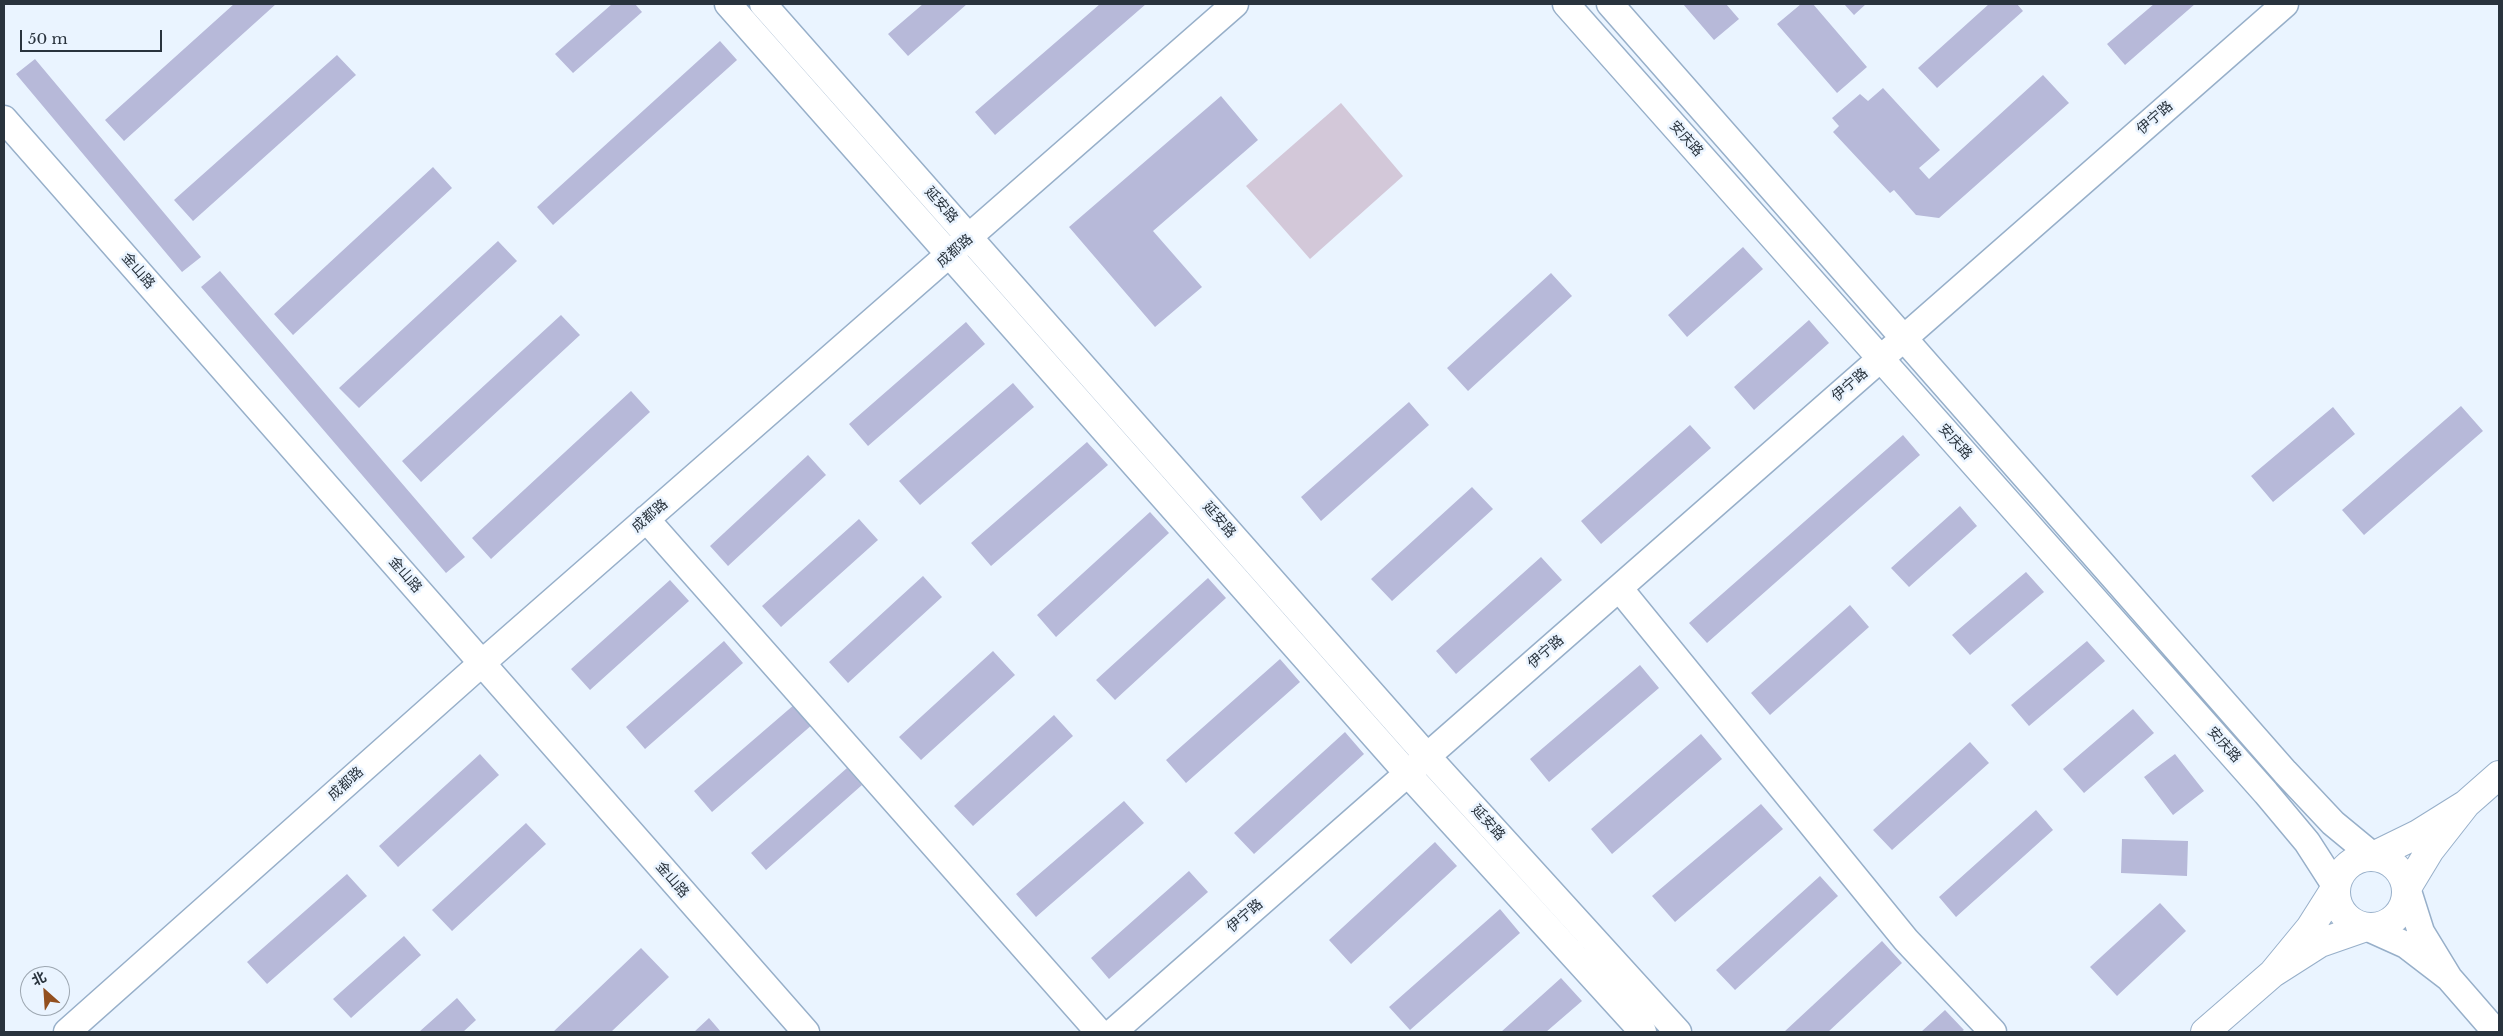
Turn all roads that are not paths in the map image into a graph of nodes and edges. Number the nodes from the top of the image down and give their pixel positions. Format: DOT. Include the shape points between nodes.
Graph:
graph roads {
  1 [pos="728,4"];
  2 [pos="763,4"];
  3 [pos="1235,4"];
  4 [pos="1566,4"];
  5 [pos="1610,4"];
  6 [pos="2284,4"];
  7 [pos="4,119"];
  8 [pos="970,238"];
  9 [pos="950,255"];
  10 [pos="1905,337"];
  11 [pos="1880,358"];
  12 [pos="646,519"];
  13 [pos="1619,588"];
  14 [pos="482,663"];
  15 [pos="1414,768"];
  16 [pos="2499,775"];
  17 [pos="2466,804"];
  18 [pos="2372,856"];
  19 [pos="2336,887"];
  20 [pos="2407,888"];
  21 [pos="2366,926"];
  22 [pos="2273,973"];
  23 [pos="2448,978"];
  24 [pos="67,1032"];
  25 [pos="806,1032"];
  26 [pos="1099,1032"];
  27 [pos="1113,1032"];
  28 [pos="1643,1032"];
  29 [pos="1678,1032"];
  30 [pos="1993,1032"];
  31 [pos="2205,1032"];
  32 [pos="2496,1032"];
  1 -- 9 [label="street, 延安路"];
  2 -- 8 [label="street, 延安路"];
  3 -- 8 [label="street, 成都路"];
  4 -- 11 [label="street, 安庆路"];
  5 -- 10 [label="street, 安庆路"];
  6 -- 10 [label="street, 伊宁路"];
  7 -- 14 [label="street, 金山路"];
  8 -- 9 [label="street, 成都路"];
  8 -- 15 [label="street, 延安路"];
  9 -- 12 [label="street, 成都路"];
  9 -- 28 [label="street, 延安路" via="1402,767"];
  10 -- 11 [label="street, 伊宁路"];
  10 -- 18 [label="street, 安庆路" via="2285,772 2333,823"];
  11 -- 13 [label="street, 伊宁路"];
  11 -- 19 [label="street, 安庆路" via="2266,793 2307,842"];
  12 -- 14 [label="street, 成都路"];
  12 -- 26 [label="street"];
  13 -- 15 [label="street, 伊宁路"];
  13 -- 30 [label="street" via="1906,940"];
  14 -- 24 [label="street, 成都路"];
  14 -- 25 [label="street, 金山路"];
  15 -- 27 [label="street, 伊宁路"];
  15 -- 29 [label="street, 延安路"];
  16 -- 17 [label="main road"];
  17 -- 18 [label="main road" via="2418,834"];
  17 -- 20 [label="main road" via="2430,850"];
  18 -- 19 [label="main road" via="2344,868"];
  18 -- 20 [label="main road" via="2389,861 2398,868"];
  19 -- 21 [label="main road" via="2337,903 2343,914 2352,922"];
  19 -- 22 [label="main road" via="2310,928"];
  20 -- 21 [label="main road" via="2404,905 2395,918 2385,924"];
  20 -- 23 [label="street" via="2421,932"];
  21 -- 22 [label="main road" via="2320,942"];
  21 -- 23 [label="street" via="2406,945"];
  22 -- 31 [label="main road"];
  23 -- 32 [label="street"];
}
